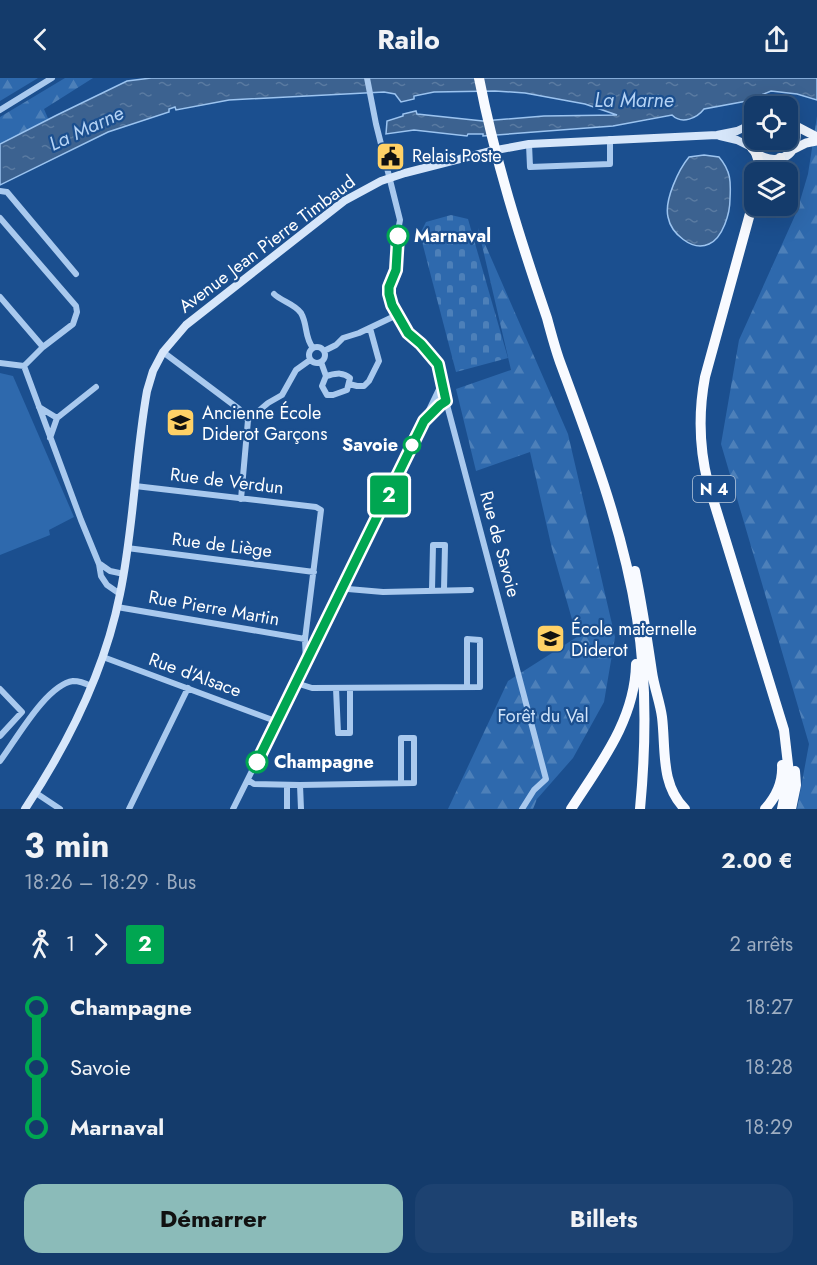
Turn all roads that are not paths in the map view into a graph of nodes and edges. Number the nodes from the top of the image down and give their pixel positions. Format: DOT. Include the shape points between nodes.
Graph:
graph roads {
  1 [pos="52,78"];
  2 [pos="366,78"];
  3 [pos="479,78"];
  4 [pos="0,110"];
  5 [pos="798,126"];
  6 [pos="744,127"];
  7 [pos="717,135"];
  8 [pos="610,139"];
  9 [pos="817,139"];
  10 [pos="529,144"];
  11 [pos="744,144"];
  12 [pos="798,147"];
  13 [pos="754,150"];
  14 [pos="792,150"];
  15 [pos="780,158"];
  16 [pos="759,162"];
  17 [pos="777,162"];
  18 [pos="390,178"];
  19 [pos="0,191"];
  20 [pos="749,216"];
  21 [pos="755,216"];
  22 [pos="0,218"];
  23 [pos="76,274"];
  24 [pos="274,294"];
  25 [pos="1,301"];
  26 [pos="399,314"];
  27 [pos="370,328"];
  28 [pos="43,347"];
  29 [pos="313,348"];
  30 [pos="324,351"];
  31 [pos="164,352"];
  32 [pos="310,360"];
  33 [pos="321,362"];
  34 [pos="0,363"];
  35 [pos="24,366"];
  36 [pos="326,376"];
  37 [pos="349,384"];
  38 [pos="96,387"];
  39 [pos="441,400"];
  40 [pos="38,407"];
  41 [pos="57,418"];
  42 [pos="248,420"];
  43 [pos="50,438"];
  44 [pos="135,486"];
  45 [pos="241,499"];
  46 [pos="127,548"];
  47 [pos="99,564"];
  48 [pos="630,566"];
  49 [pos="314,572"];
  50 [pos="124,574"];
  51 [pos="343,587"];
  52 [pos="432,590"];
  53 [pos="444,590"];
  54 [pos="471,590"];
  55 [pos="120,594"];
  56 [pos="117,607"];
  57 [pos="751,625"];
  58 [pos="305,639"];
  59 [pos="103,657"];
  60 [pos="306,663"];
  61 [pos="296,683"];
  62 [pos="91,686"];
  63 [pos="467,687"];
  64 [pos="188,688"];
  65 [pos="336,688"];
  66 [pos="350,688"];
  67 [pos="0,689"];
  68 [pos="278,722"];
  69 [pos="0,737"];
  70 [pos="9,748"];
  71 [pos="0,761"];
  72 [pos="248,780"];
  73 [pos="401,783"];
  74 [pos="287,784"];
  75 [pos="300,785"];
  76 [pos="36,793"];
  77 [pos="25,809"];
  78 [pos="60,809"];
  79 [pos="129,809"];
  80 [pos="233,809"];
  81 [pos="287,809"];
  82 [pos="301,809"];
  83 [pos="522,809"];
  84 [pos="571,809"];
  85 [pos="640,809"];
  86 [pos="646,809"];
  87 [pos="685,809"];
  88 [pos="765,809"];
  89 [pos="782,809"];
  90 [pos="790,809"];
  1 -- 4 [label="street"];
  2 -- 18 [label="street, Rue de Savoie"];
  3 -- 48 [label="highway" via="515,226 605,469"];
  5 -- 9 [label="main road"];
  6 -- 7 [label="main road"];
  7 -- 8 [label="main road, Avenue Jean Pierre Timbaud"];
  7 -- 11 [label="main road"];
  8 -- 10 [label="main road, Avenue Jean Pierre Timbaud"];
  8 -- 10 [label="street" via="610,164 530,167"];
  9 -- 12 [label="main road"];
  10 -- 18 [label="main road, Avenue Jean Pierre Timbaud"];
  13 -- 15 [label="main road" via="765,159"];
  13 -- 16 [label="highway"];
  14 -- 15 [label="main road"];
  15 -- 17 [label="highway"];
  18 -- 26 [label="street, Rue de Savoie" via="400,220 396,270 389,294"];
  18 -- 31 [label="main road, Avenue Jean Pierre Timbaud" via="356,194 325,216 197,315"];
  19 -- 23 [label="street" via="6,192"];
  20 -- 57 [label="highway, N 4" via="705,377 700,416 707,477"];
  21 -- 90 [label="highway, N 4" via="710,378 705,437 712,483 793,746 795,768"];
  22 -- 28 [label="street" via="76,306 73,324"];
  24 -- 29 [label="street" via="301,313"];
  25 -- 28 [label="street"];
  26 -- 27 [label="street"];
  26 -- 39 [label="street, Rue de Savoie" via="408,333 438,364"];
  27 -- 30 [label="street" via="343,338"];
  27 -- 37 [label="street" via="379,361 364,386"];
  28 -- 35 [label="street"];
  29 -- 30 [label="street"];
  29 -- 32 [label="street"];
  30 -- 33 [label="street"];
  31 -- 42 [label="street"];
  31 -- 44 [label="main road, Avenue Jean Pierre Timbaud" via="147,391"];
  32 -- 33 [label="street"];
  32 -- 42 [label="street" via="296,370 282,395"];
  33 -- 36 [label="street"];
  34 -- 35 [label="street"];
  35 -- 40 [label="street"];
  36 -- 37 [label="street" via="346,374"];
  36 -- 37 [label="street" via="322,386 327,394 347,390"];
  38 -- 41 [label="street"];
  39 -- 51 [label="street" via="424,421"];
  39 -- 83 [label="street, Rue de Savoie" via="450,414 546,779"];
  40 -- 41 [label="street"];
  40 -- 43 [label="street"];
  41 -- 43 [label="street"];
  42 -- 45 [label="street"];
  43 -- 47 [label="street"];
  44 -- 45 [label="street, Rue de Verdun"];
  44 -- 46 [label="main road, Avenue Jean Pierre Timbaud"];
  45 -- 49 [label="street, Rue de Verdun" via="321,510"];
  46 -- 49 [label="street, Rue de Liège"];
  46 -- 50 [label="main road, Avenue Jean Pierre Timbaud"];
  47 -- 50 [label="street"];
  47 -- 55 [label="street" via="104,581"];
  48 -- 84 [label="highway" via="636,647 632,697 620,731"];
  48 -- 85 [label="highway" via="642,663 644,738"];
  48 -- 86 [label="highway" via="647,662 650,715"];
  48 -- 87 [label="highway" via="662,715 667,774 674,795"];
  49 -- 58 [label="street"];
  50 -- 55 [label="main road, Avenue Jean Pierre Timbaud"];
  51 -- 52 [label="street" via="383,592"];
  51 -- 60 [label="street"];
  52 -- 53 [label="street"];
  52 -- 53 [label="street" via="433,545 445,545"];
  53 -- 54 [label="street"];
  55 -- 56 [label="main road, Avenue Jean Pierre Timbaud"];
  56 -- 58 [label="street, Rue Pierre Martin"];
  56 -- 59 [label="main road, Avenue Jean Pierre Timbaud"];
  57 -- 88 [label="highway, N 4" via="782,759 781,782"];
  57 -- 89 [label="highway, N 4" via="788,748 789,773"];
  58 -- 60 [label="street"];
  59 -- 62 [label="main road, Avenue Jean Pierre Timbaud"];
  59 -- 64 [label="street, Rue d'Alsace"];
  60 -- 61 [label="street"];
  61 -- 65 [label="street"];
  61 -- 68 [label="street"];
  62 -- 70 [label="street" via="73,681 51,693"];
  62 -- 76 [label="main road, Avenue Jean Pierre Timbaud"];
  63 -- 63 [label="street" via="467,639 480,640 480,687"];
  63 -- 66 [label="street"];
  64 -- 68 [label="street, Rue d'Alsace"];
  64 -- 79 [label="street"];
  65 -- 66 [label="street"];
  65 -- 66 [label="street" via="338,732 350,733"];
  67 -- 69 [label="street" via="22,712"];
  68 -- 72 [label="street"];
  69 -- 70 [label="street"];
  70 -- 71 [label="street"];
  72 -- 74 [label="street" via="254,784"];
  72 -- 80 [label="street"];
  73 -- 73 [label="street" via="414,783 414,738 401,738"];
  73 -- 75 [label="street"];
  74 -- 75 [label="street"];
  74 -- 81 [label="street"];
  75 -- 82 [label="street"];
  76 -- 77 [label="main road, Avenue Jean Pierre Timbaud"];
  76 -- 78 [label="street"];
}
